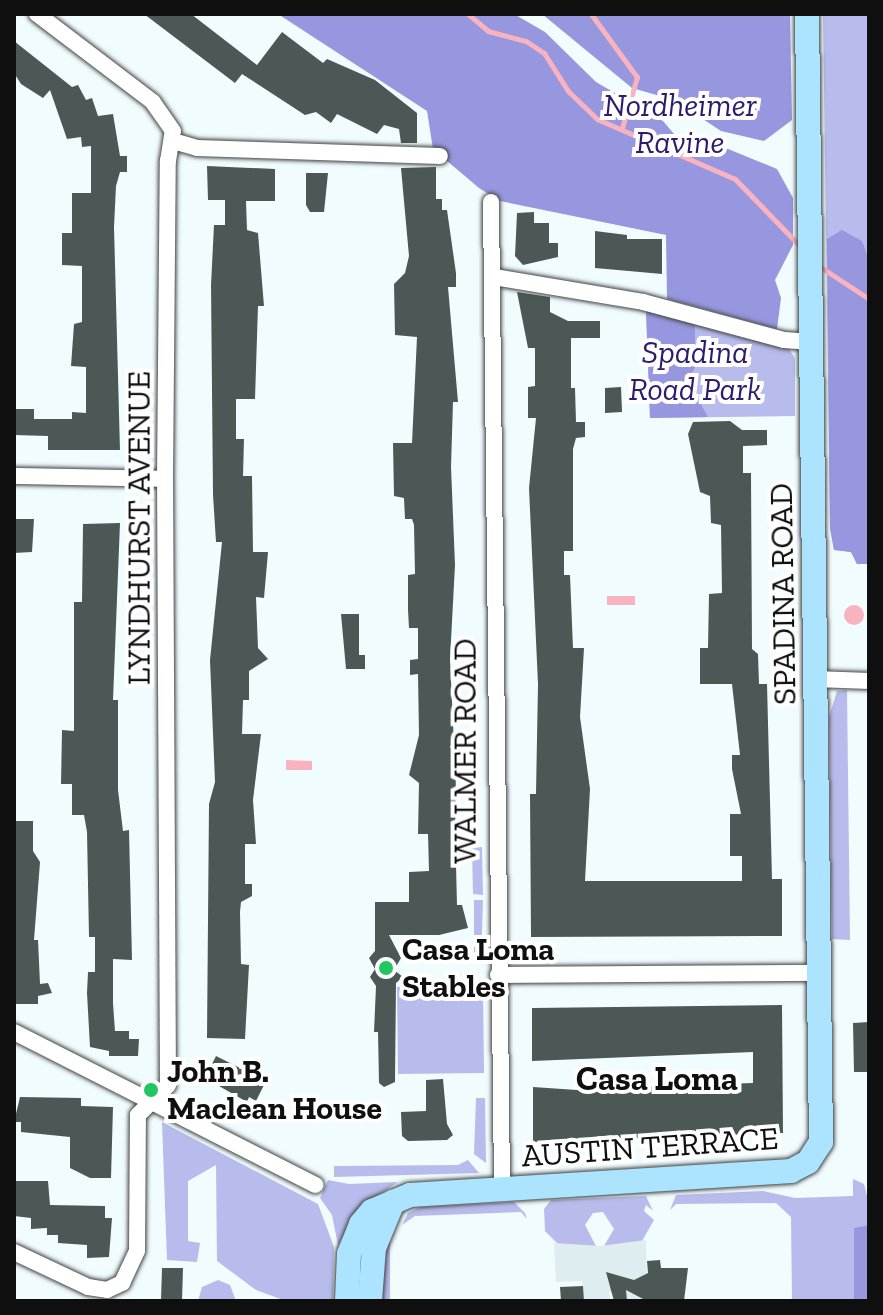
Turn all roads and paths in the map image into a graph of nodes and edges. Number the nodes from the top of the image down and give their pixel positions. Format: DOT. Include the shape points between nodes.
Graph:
graph roads {
  1 [pos="37,14"];
  2 [pos="807,14"];
  3 [pos="173,141"];
  4 [pos="440,156"];
  5 [pos="491,202"];
  6 [pos="494,277"];
  7 [pos="812,342"];
  8 [pos="14,476"];
  9 [pos="165,479"];
  10 [pos="816,679"];
  11 [pos="869,681"];
  12 [pos="820,973"];
  13 [pos="498,975"];
  14 [pos="14,1032"];
  15 [pos="155,1101"];
  16 [pos="802,1167"];
  17 [pos="315,1185"];
  18 [pos="502,1188"];
  19 [pos="393,1202"];
  20 [pos="14,1252"];
  21 [pos="347,1301"];
  22 [pos="370,1301"];
  1 -- 3 [label="street" via="153,102 169,120"];
  2 -- 7 [label="street, SPADINA ROAD"];
  3 -- 4 [label="street" via="197,148"];
  3 -- 9 [label="street, LYNDHURST AVENUE" via="168,161"];
  5 -- 6 [label="street, WALMER ROAD"];
  6 -- 7 [label="street" via="628,299 784,340"];
  6 -- 13 [label="street, WALMER ROAD"];
  7 -- 10 [label="street, SPADINA ROAD"];
  8 -- 9 [label="street"];
  9 -- 15 [label="street, LYNDHURST AVENUE" via="168,1085"];
  10 -- 11 [label="street"];
  10 -- 12 [label="street, SPADINA ROAD"];
  12 -- 13 [label="street"];
  12 -- 16 [label="street, SPADINA ROAD" via="822,1131 817,1151"];
  13 -- 18 [label="street, WALMER ROAD"];
  14 -- 15 [label="street"];
  15 -- 17 [label="street"];
  15 -- 20 [label="street, LYNDHURST AVENUE" via="138,1115 137,1251 122,1283 107,1290 88,1287"];
  16 -- 18 [label="street, AUSTIN TERRACE"];
  18 -- 19 [label="street" via="429,1192"];
  19 -- 21 [label="street" via="372,1211 361,1224 349,1254"];
  19 -- 22 [label="street" via="374,1248"];
}
